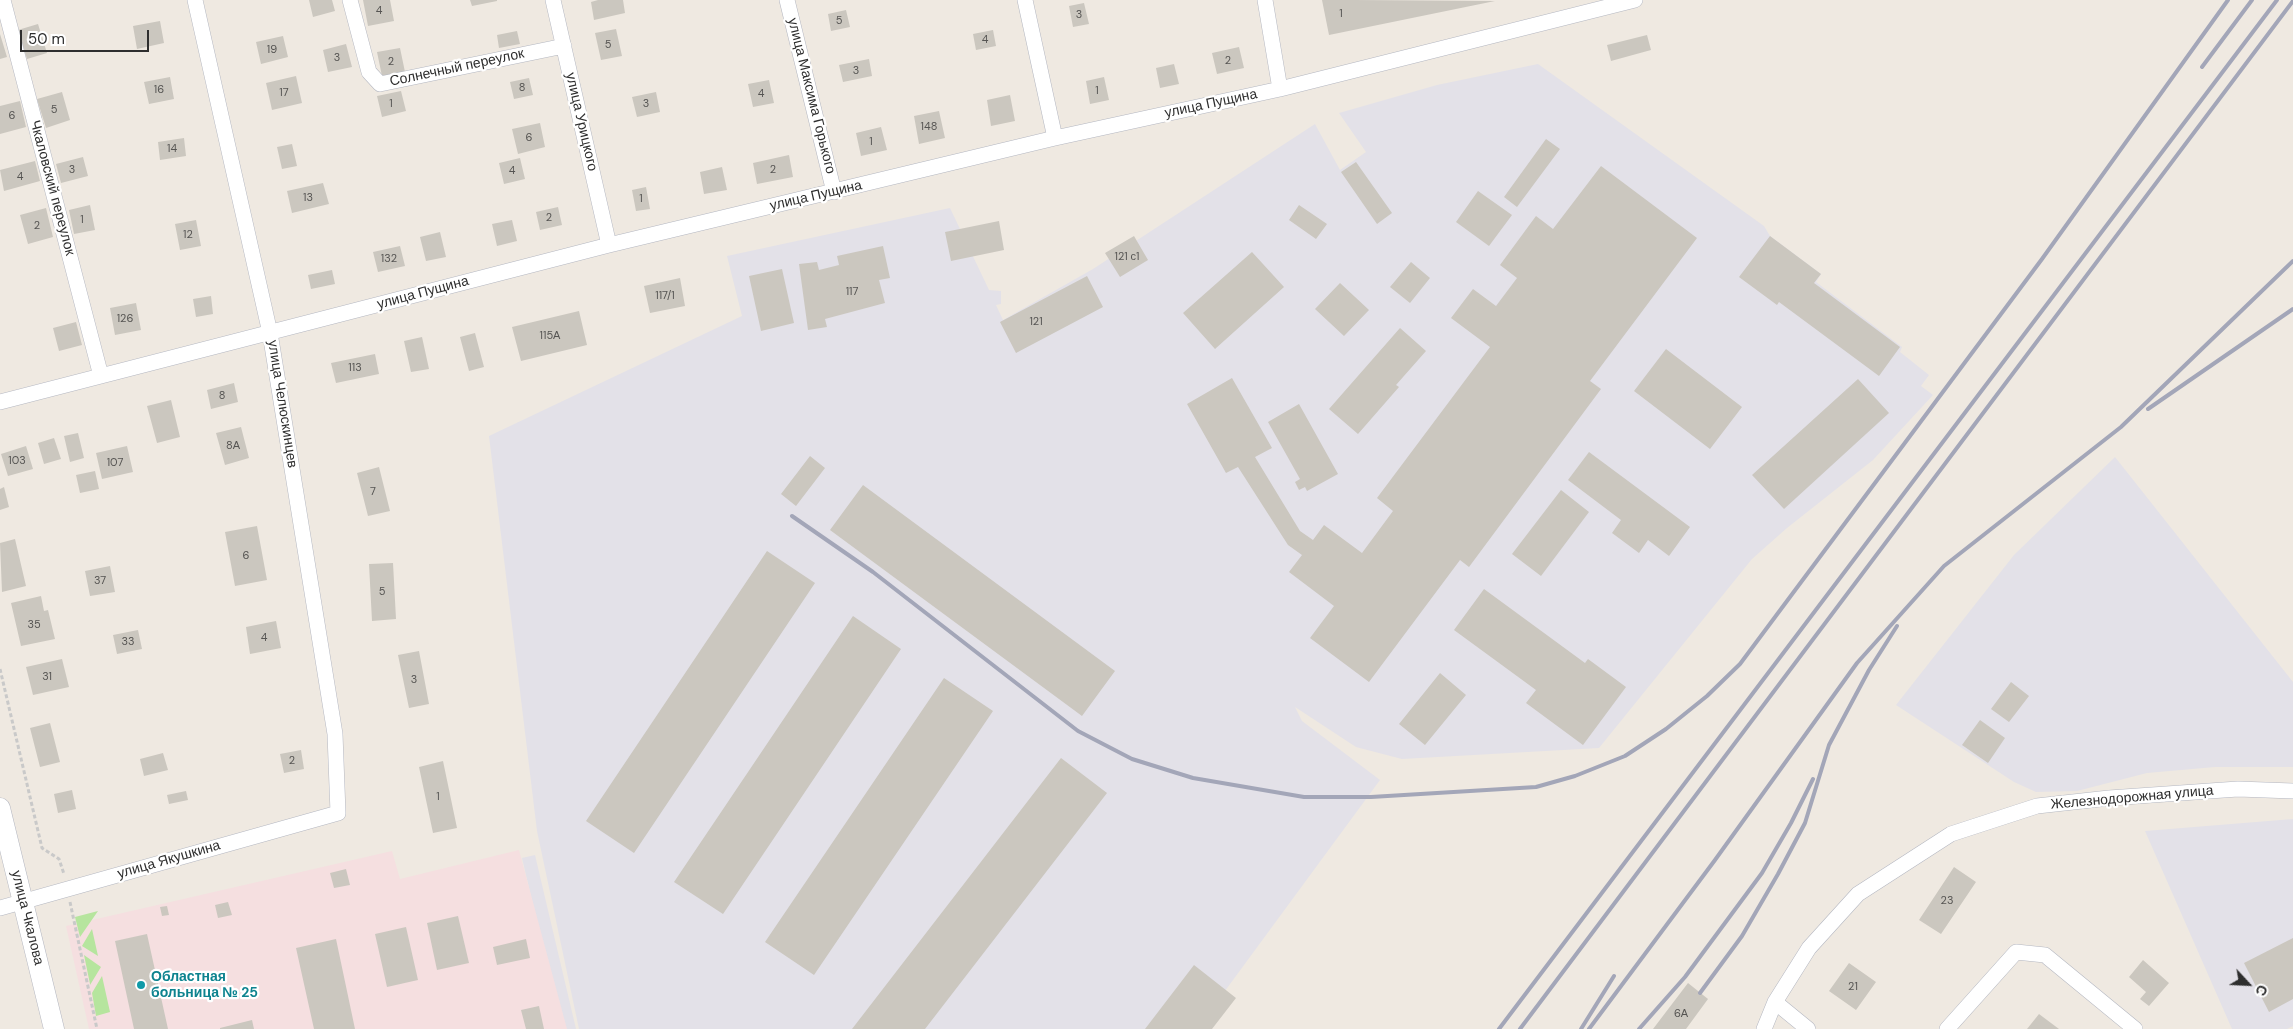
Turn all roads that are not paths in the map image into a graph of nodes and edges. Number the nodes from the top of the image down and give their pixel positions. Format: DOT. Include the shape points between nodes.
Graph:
graph roads {
  1 [pos="2,0"];
  2 [pos="195,0"];
  3 [pos="350,0"];
  4 [pos="553,0"];
  5 [pos="787,0"];
  6 [pos="1026,0"];
  7 [pos="1265,0"];
  8 [pos="1635,0"];
  9 [pos="564,46"];
  10 [pos="1280,89"];
  11 [pos="1055,138"];
  12 [pos="834,192"];
  13 [pos="609,245"];
  14 [pos="270,333"];
  15 [pos="101,376"];
  16 [pos="0,402"];
  17 [pos="2293,790"];
  18 [pos="0,808"];
  19 [pos="338,813"];
  20 [pos="23,900"];
  21 [pos="0,908"];
  22 [pos="1775,1002"];
  23 [pos="54,1029"];
  24 [pos="1764,1029"];
  25 [pos="1808,1029"];
  26 [pos="1947,1029"];
  27 [pos="2135,1029"];
  1 -- 15 [label="street, Чкаловский переулок"];
  2 -- 14 [label="street, улица Челюскинцев"];
  3 -- 9 [label="street, Солнечный переулок" via="369,72 380,84"];
  4 -- 9 [label="street, улица Урицкого"];
  5 -- 12 [label="street, улица Максима Горького"];
  6 -- 11 [label="street"];
  7 -- 10 [label="street"];
  8 -- 10 [label="street, улица Пущина"];
  9 -- 13 [label="street, улица Урицкого"];
  10 -- 11 [label="street, улица Пущина"];
  11 -- 12 [label="street, улица Пущина"];
  12 -- 13 [label="street, улица Пущина"];
  13 -- 14 [label="street, улица Пущина"];
  14 -- 15 [label="street, улица Пущина"];
  14 -- 19 [label="street, улица Челюскинцев" via="335,734"];
  15 -- 16 [label="street, улица Пущина"];
  17 -- 22 [label="street, Железнодорожная улица" via="2238,789 2038,806 1951,834 1858,894 1809,948"];
  18 -- 20 [label="street, улица Чкалова"];
  19 -- 20 [label="street, улица Якушкина"];
  20 -- 21 [label="street, улица Якушкина"];
  20 -- 23 [label="street, улица Чкалова"];
  22 -- 24 [label="street, Железнодорожная улица"];
  22 -- 25 [label="street"];
  26 -- 27 [label="street" via="2016,952 2045,955"];
}
